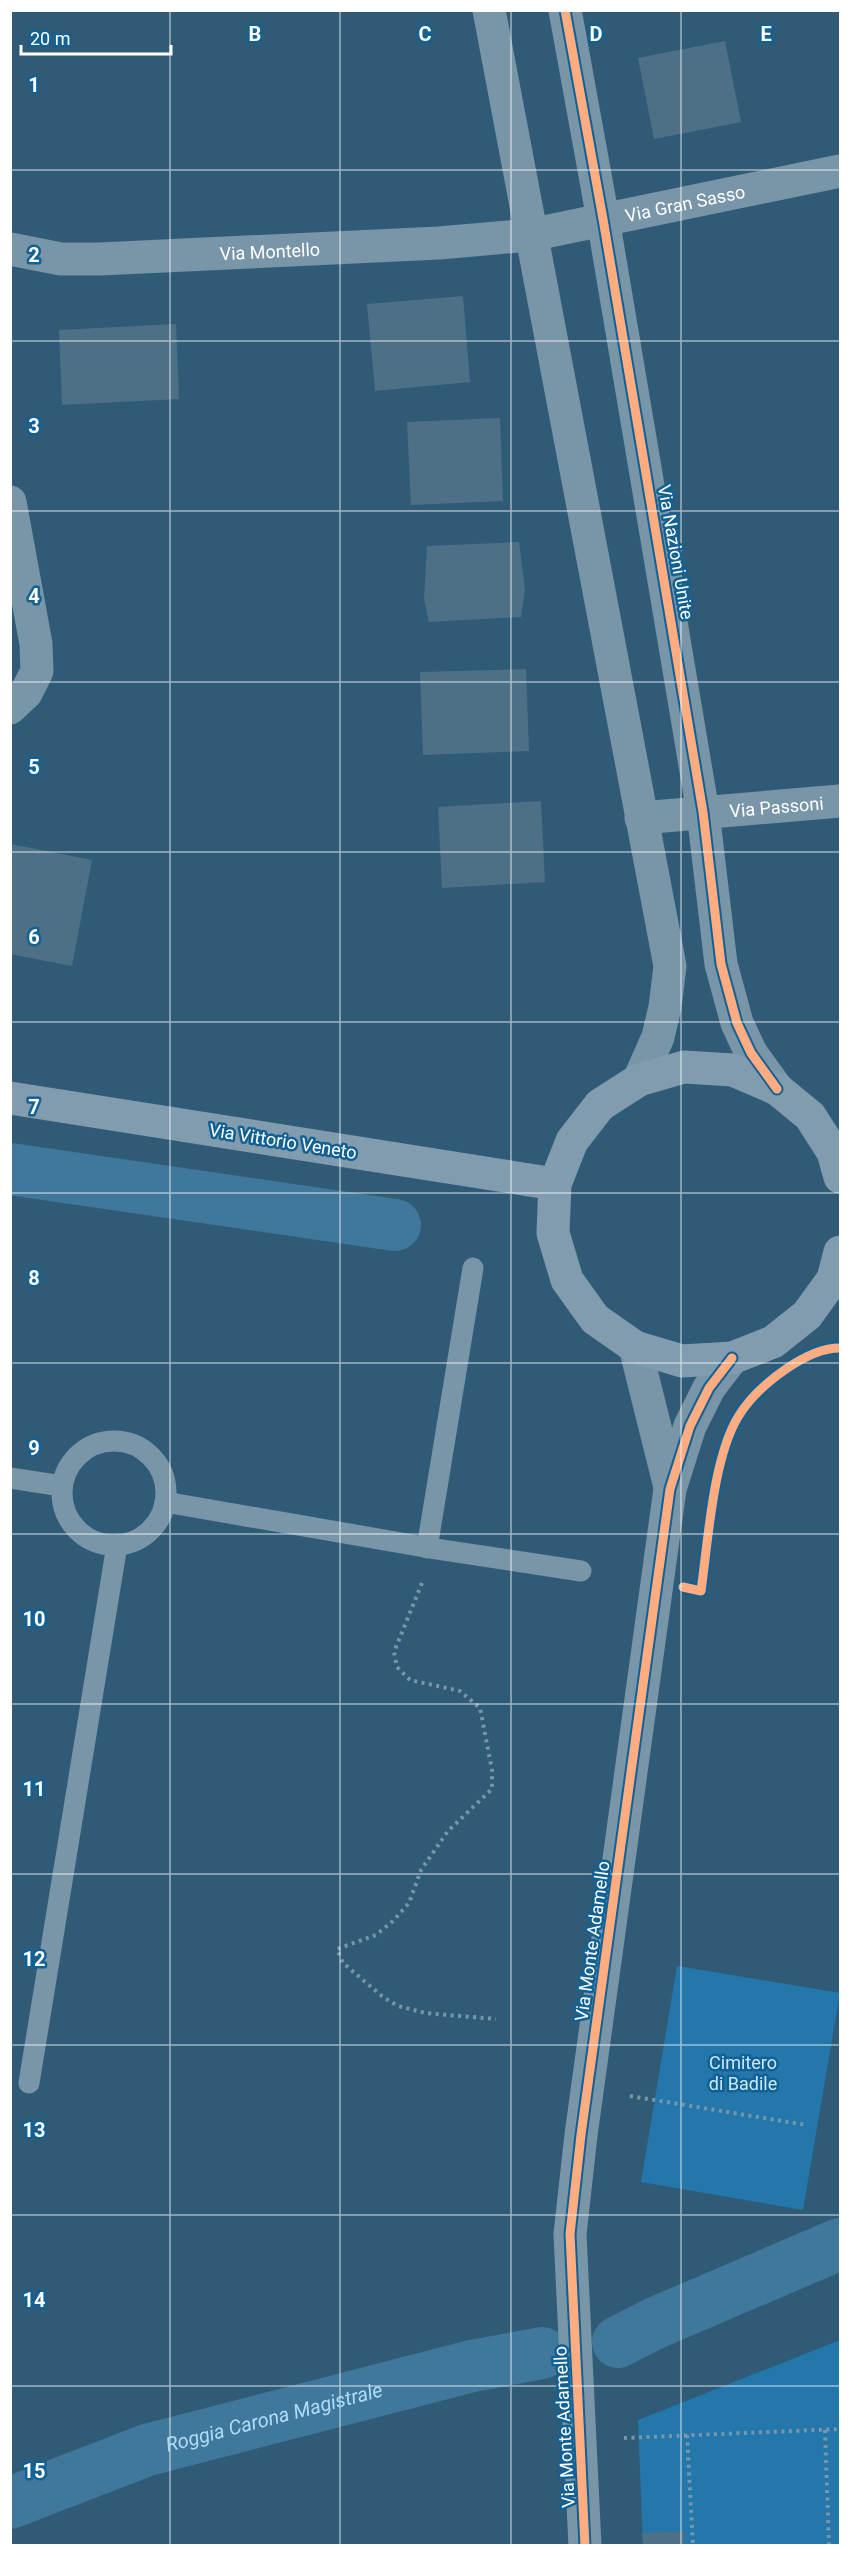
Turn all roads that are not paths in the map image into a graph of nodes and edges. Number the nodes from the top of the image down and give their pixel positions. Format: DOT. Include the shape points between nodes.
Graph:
graph roads {
  1 [pos="489,10"];
  2 [pos="565,10"];
  3 [pos="840,171"];
  4 [pos="603,219"];
  5 [pos="530,235"];
  6 [pos="10,249"];
  7 [pos="10,502"];
  8 [pos="10,708"];
  9 [pos="840,801"];
  10 [pos="703,812"];
  11 [pos="641,818"];
  12 [pos="639,1080"];
  13 [pos="777,1089"];
  14 [pos="10,1098"];
  15 [pos="840,1177"];
  16 [pos="555,1184"];
  17 [pos="473,1268"];
  18 [pos="838,1269"];
  19 [pos="635,1347"];
  20 [pos="732,1358"];
  21 [pos="10,1478"];
  22 [pos="62,1486"];
  23 [pos="670,1489"];
  24 [pos="165,1502"];
  25 [pos="117,1545"];
  26 [pos="431,1548"];
  27 [pos="581,1571"];
  28 [pos="28,2083"];
  29 [pos="585,2546"];
  1 -- 5 [label="street"];
  2 -- 4 [label="street, Via Nazioni Unite"];
  3 -- 4 [label="street, Via Gran Sasso"];
  4 -- 5 [label="street, Via Gran Sasso"];
  4 -- 10 [label="street, Via Nazioni Unite"];
  5 -- 6 [label="street, Via Montello" via="100,259 60,259"];
  5 -- 11 [label="street"];
  7 -- 8 [label="street" via="36,644 37,671 26,693"];
  9 -- 10 [label="street, Via Passoni"];
  10 -- 11 [label="street, Via Passoni"];
  10 -- 13 [label="street, Via Nazioni Unite" via="721,964 737,1023 751,1053"];
  11 -- 12 [label="street" via="670,966 658,1037"];
  12 -- 13 [label="street" via="684,1067 733,1070"];
  12 -- 16 [label="street" via="600,1106 572,1141"];
  13 -- 15 [label="street" via="810,1116 833,1152"];
  14 -- 16 [label="street, Via Vittorio Veneto"];
  16 -- 19 [label="street" via="554,1233 567,1280 595,1319"];
  17 -- 26 [label="lane"];
  18 -- 20 [label="street" via="807,1315 773,1342"];
  19 -- 20 [label="street" via="682,1361"];
  19 -- 23 [label="street, Via Monte Adamello"];
  20 -- 23 [label="street, Via Monte Adamello" via="709,1388 690,1425"];
  21 -- 22 [label="lane"];
  22 -- 24 [label="lane" via="66,1470 82,1451 105,1441 121,1441 151,1456 165,1485"];
  22 -- 25 [label="lane" via="62,1502 75,1529 87,1539"];
  23 -- 29 [label="street, Via Monte Adamello" via="570,2234"];
  24 -- 25 [label="lane" via="160,1518 149,1532"];
  24 -- 26 [label="lane"];
  25 -- 28 [label="lane"];
  26 -- 27 [label="lane"];
}
